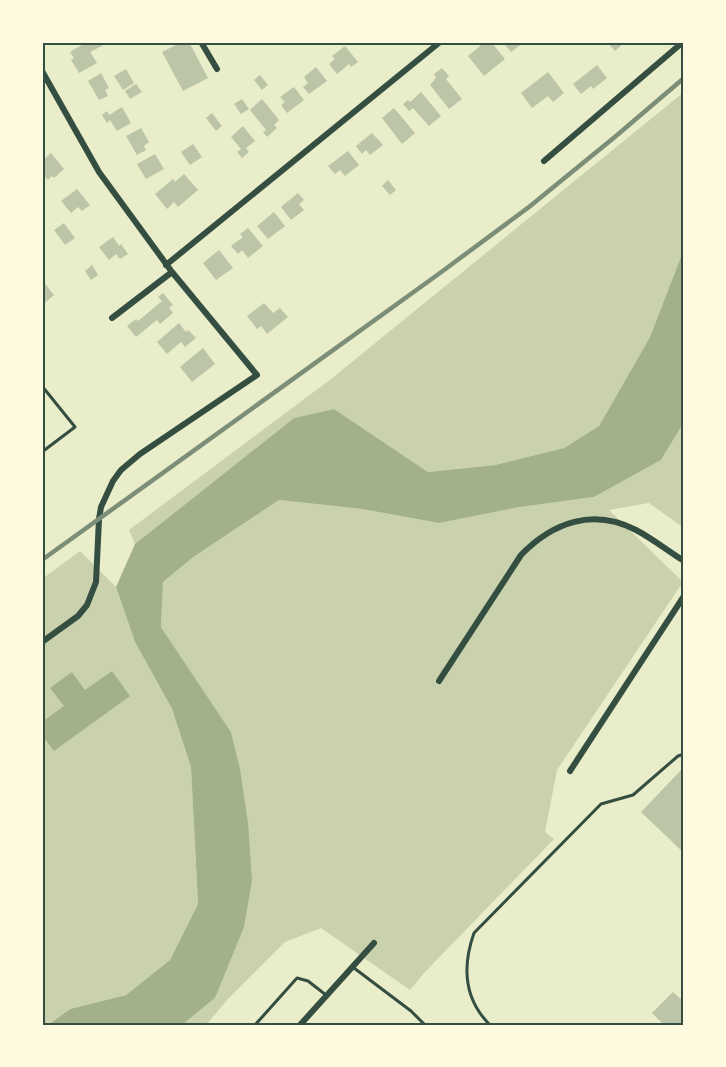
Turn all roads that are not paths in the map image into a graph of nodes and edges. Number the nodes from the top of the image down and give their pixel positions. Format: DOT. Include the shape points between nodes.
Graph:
graph roads {
  1 [pos="201,42"];
  2 [pos="440,42"];
  3 [pos="683,42"];
  4 [pos="217,69"];
  5 [pos="42,71"];
  6 [pos="544,161"];
  7 [pos="166,265"];
  8 [pos="172,272"];
  9 [pos="112,318"];
  10 [pos="42,386"];
  11 [pos="42,452"];
  12 [pos="684,561"];
  13 [pos="684,596"];
  14 [pos="42,642"];
  15 [pos="439,681"];
  16 [pos="684,754"];
  17 [pos="570,771"];
  18 [pos="374,943"];
  19 [pos="352,967"];
  20 [pos="327,995"];
  21 [pos="255,1025"];
  22 [pos="300,1025"];
  23 [pos="425,1025"];
  24 [pos="490,1025"];
  1 -- 4 [label="street"];
  2 -- 7 [label="street"];
  3 -- 6 [label="street"];
  5 -- 7 [label="street" via="99,172"];
  7 -- 8 [label="street"];
  8 -- 9 [label="street"];
  8 -- 14 [label="street" via="257,375 121,470 101,507 96,582 87,605"];
  10 -- 11 [label="lane" via="75,427"];
  12 -- 15 [label="street" via="643,534 602,520 585,520 549,531 521,555"];
  13 -- 17 [label="street"];
  16 -- 24 [label="lane" via="633,795 601,804 474,933 468,950 467,981 473,1004"];
  18 -- 19 [label="street"];
  19 -- 20 [label="street"];
  19 -- 23 [label="lane"];
  20 -- 21 [label="lane" via="297,978"];
  20 -- 22 [label="street"];
}
